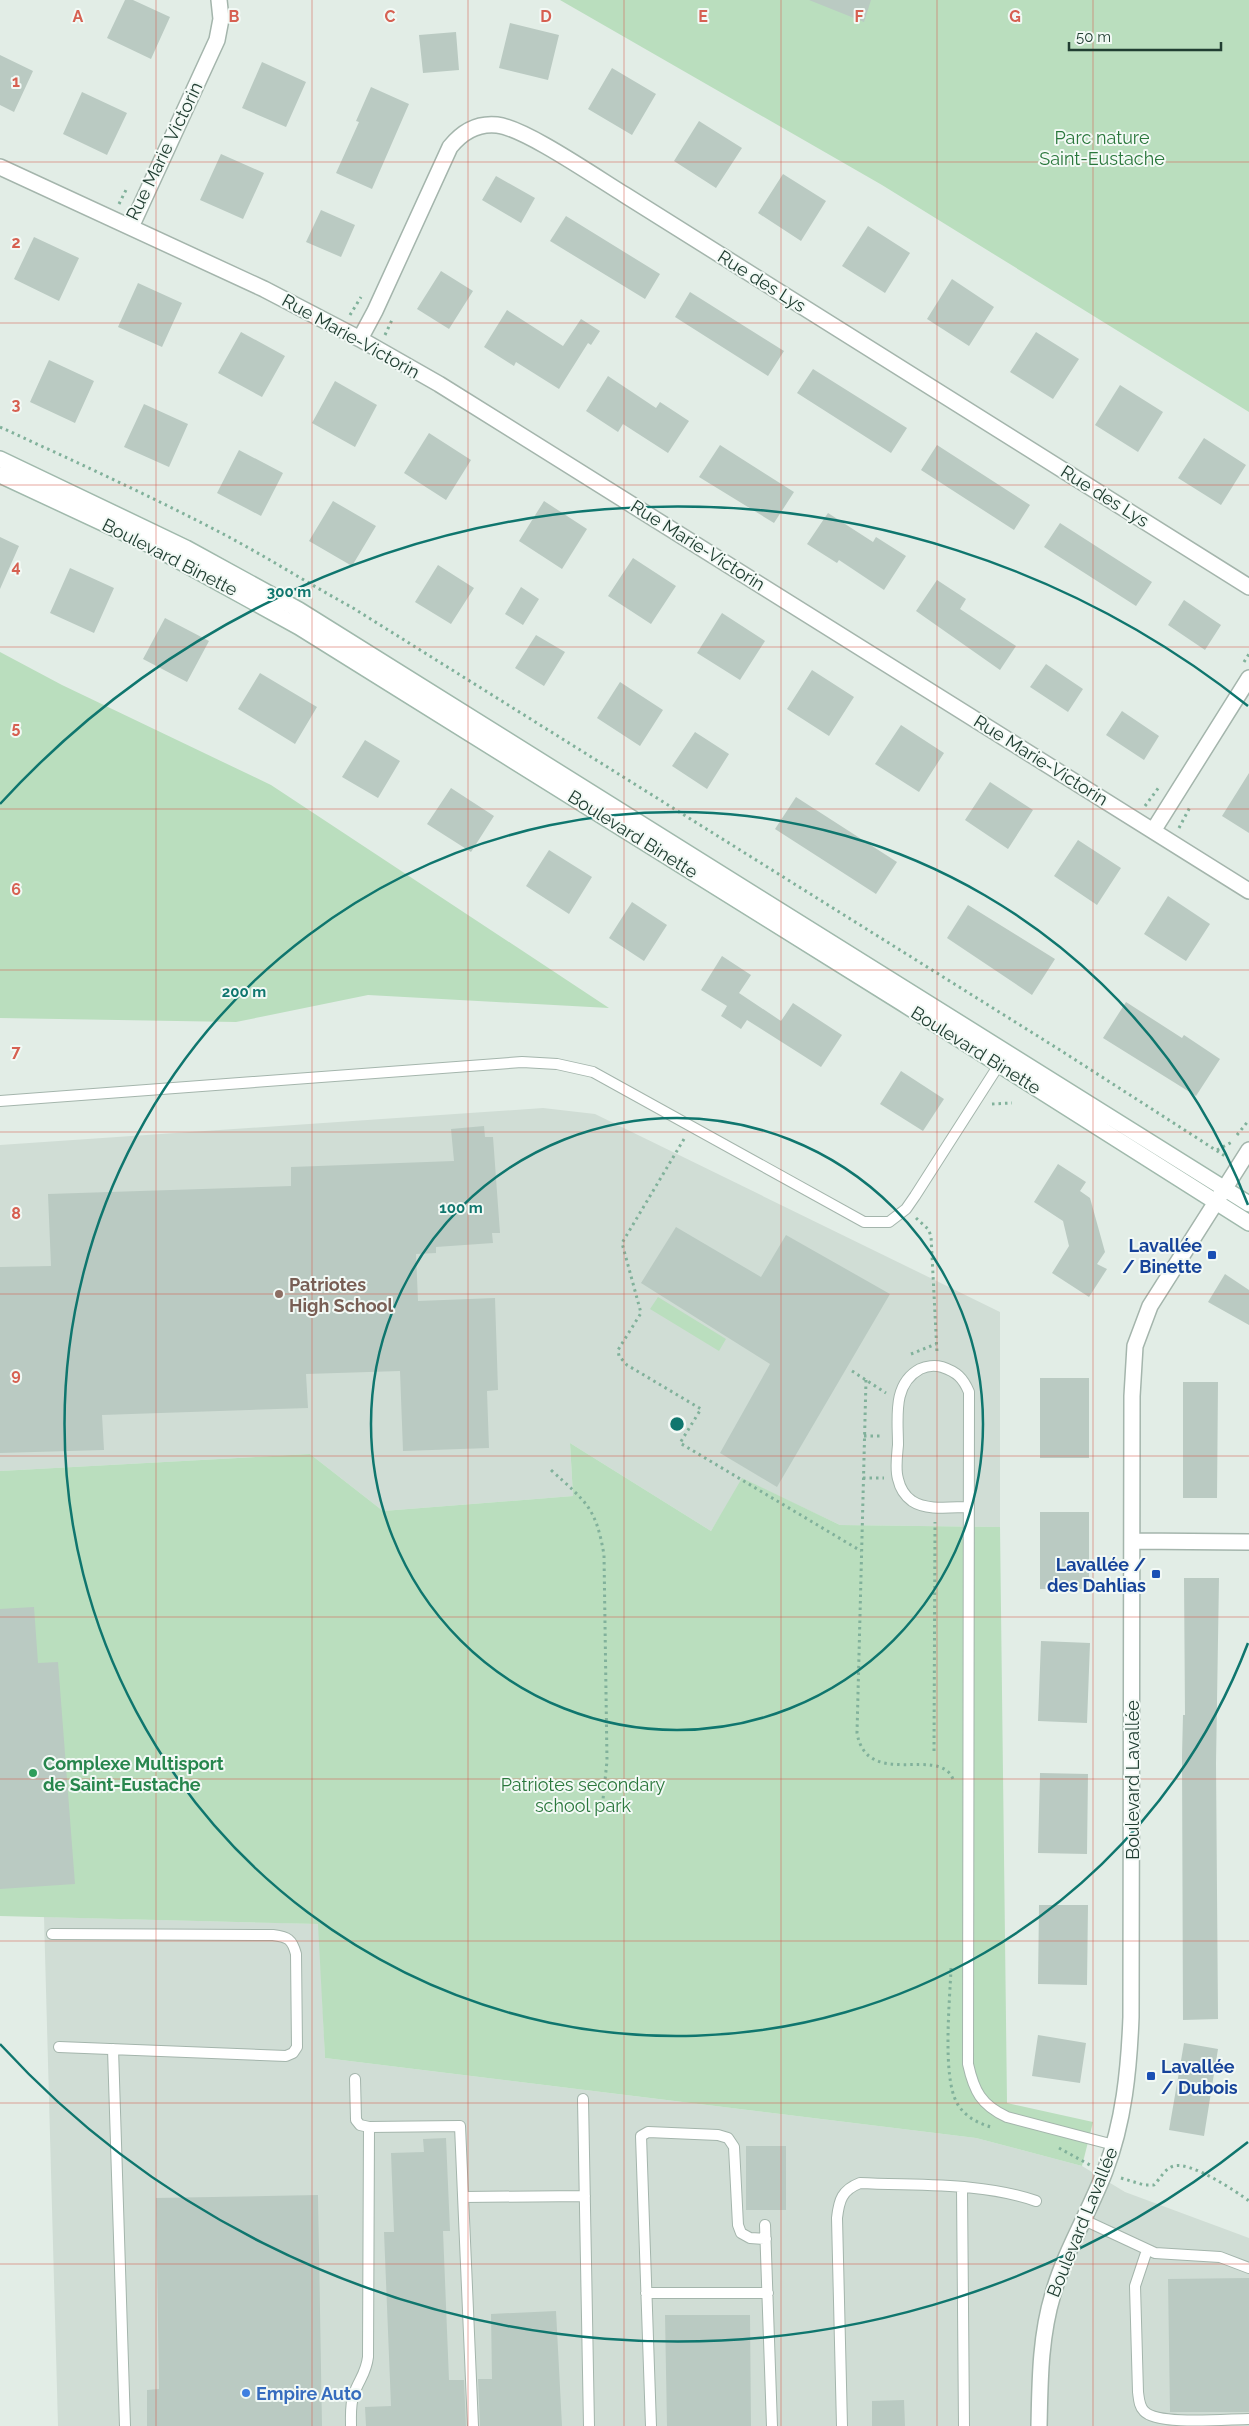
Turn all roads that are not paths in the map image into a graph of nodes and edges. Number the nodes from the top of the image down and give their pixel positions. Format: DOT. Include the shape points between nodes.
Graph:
graph roads {
  1 [pos="219,0"];
  2 [pos="0,167"];
  3 [pos="131,227"];
  4 [pos="360,339"];
  5 [pos="0,459"];
  6 [pos="0,475"];
  7 [pos="1249,587"];
  8 [pos="1249,678"];
  9 [pos="1153,831"];
  10 [pos="1249,891"];
  11 [pos="1003,1059"];
  12 [pos="0,1101"];
  13 [pos="1249,1150"];
  14 [pos="1225,1189"];
  15 [pos="1217,1202"];
  16 [pos="1249,1204"];
  17 [pos="1249,1222"];
  18 [pos="969,1508"];
  19 [pos="1132,1541"];
  20 [pos="1249,1542"];
  21 [pos="52,1934"];
  22 [pos="59,2047"];
  23 [pos="113,2049"];
  24 [pos="355,2079"];
  25 [pos="583,2099"];
  26 [pos="369,2127"];
  27 [pos="1114,2145"];
  28 [pos="962,2187"];
  29 [pos="585,2196"];
  30 [pos="464,2197"];
  31 [pos="1036,2201"];
  32 [pos="1084,2220"];
  33 [pos="765,2225"];
  34 [pos="766,2239"];
  35 [pos="1147,2250"];
  36 [pos="1249,2268"];
  37 [pos="646,2293"];
  38 [pos="768,2293"];
  39 [pos="1249,2419"];
  40 [pos="126,2426"];
  41 [pos="351,2426"];
  42 [pos="473,2426"];
  43 [pos="588,2426"];
  44 [pos="650,2426"];
  45 [pos="772,2426"];
  46 [pos="842,2426"];
  47 [pos="964,2426"];
  48 [pos="1039,2426"];
  1 -- 3 [label="street, Rue Marie Victorin" via="221,19 216,40"];
  2 -- 3 [label="street, Rue Marie Victorin"];
  3 -- 4 [label="street, Rue Marie-Victorin" via="264,289"];
  4 -- 7 [label="street, Rue des Lys" via="450,147 469,130 490,124 502,126 540,143 618,190"];
  4 -- 9 [label="street, Rue Marie-Victorin" via="498,420"];
  5 -- 11 [label="street, Boulevard Binette" via="186,548 299,610"];
  6 -- 11 [label="street, Boulevard Binette" via="150,545 299,627"];
  8 -- 9 [label="street"];
  9 -- 10 [label="street, Rue Marie-Victorin"];
  11 -- 12 [label="lane" via="906,1208 889,1222 864,1222 593,1072 557,1064 522,1062"];
  11 -- 14 [label="street, Boulevard Binette"];
  11 -- 15 [label="street, Boulevard Binette"];
  13 -- 14 [label="street, Boulevard Lavallée"];
  14 -- 15 [label="street, Boulevard Lavallée"];
  14 -- 16 [label="street, Boulevard Binette"];
  15 -- 17 [label="street, Boulevard Binette"];
  15 -- 19 [label="street, Boulevard Lavallée" via="1155,1298 1135,1346"];
  18 -- 18 [label="lane" via="969,1392 963,1378 953,1371 938,1366 924,1367 911,1374 898,1399 897,1478 903,1492 913,1502 924,1506"];
  18 -- 27 [label="lane" via="968,2064 972,2083 992,2110 1007,2117"];
  19 -- 20 [label="street"];
  19 -- 27 [label="street, Boulevard Lavallée" via="1131,2017 1125,2092"];
  21 -- 23 [label="lane" via="273,1935 286,1936 293,1942 296,1954 297,2047 293,2053 286,2056"];
  22 -- 23 [label="lane"];
  23 -- 40 [label="lane"];
  24 -- 26 [label="lane" via="356,2120 360,2125"];
  25 -- 29 [label="lane"];
  26 -- 30 [label="lane" via="460,2126"];
  26 -- 41 [label="lane" via="368,2357 365,2376 351,2405"];
  27 -- 32 [label="street, Boulevard Lavallée"];
  28 -- 31 [label="lane" via="1019,2195"];
  28 -- 46 [label="lane" via="860,2183 842,2195 837,2218"];
  28 -- 47 [label="lane"];
  29 -- 30 [label="lane"];
  29 -- 43 [label="lane"];
  30 -- 42 [label="lane"];
  32 -- 35 [label="lane"];
  32 -- 48 [label="street, Boulevard Lavallée" via="1065,2260 1048,2313 1041,2357"];
  33 -- 34 [label="lane"];
  34 -- 37 [label="lane" via="750,2238 741,2233 734,2147 728,2138 648,2132 641,2136 640,2143"];
  34 -- 38 [label="lane"];
  35 -- 36 [label="lane" via="1220,2257"];
  35 -- 39 [label="lane" via="1135,2286 1138,2392 1144,2412 1174,2420"];
  37 -- 38 [label="lane"];
  37 -- 44 [label="lane"];
  38 -- 45 [label="lane"];
}
